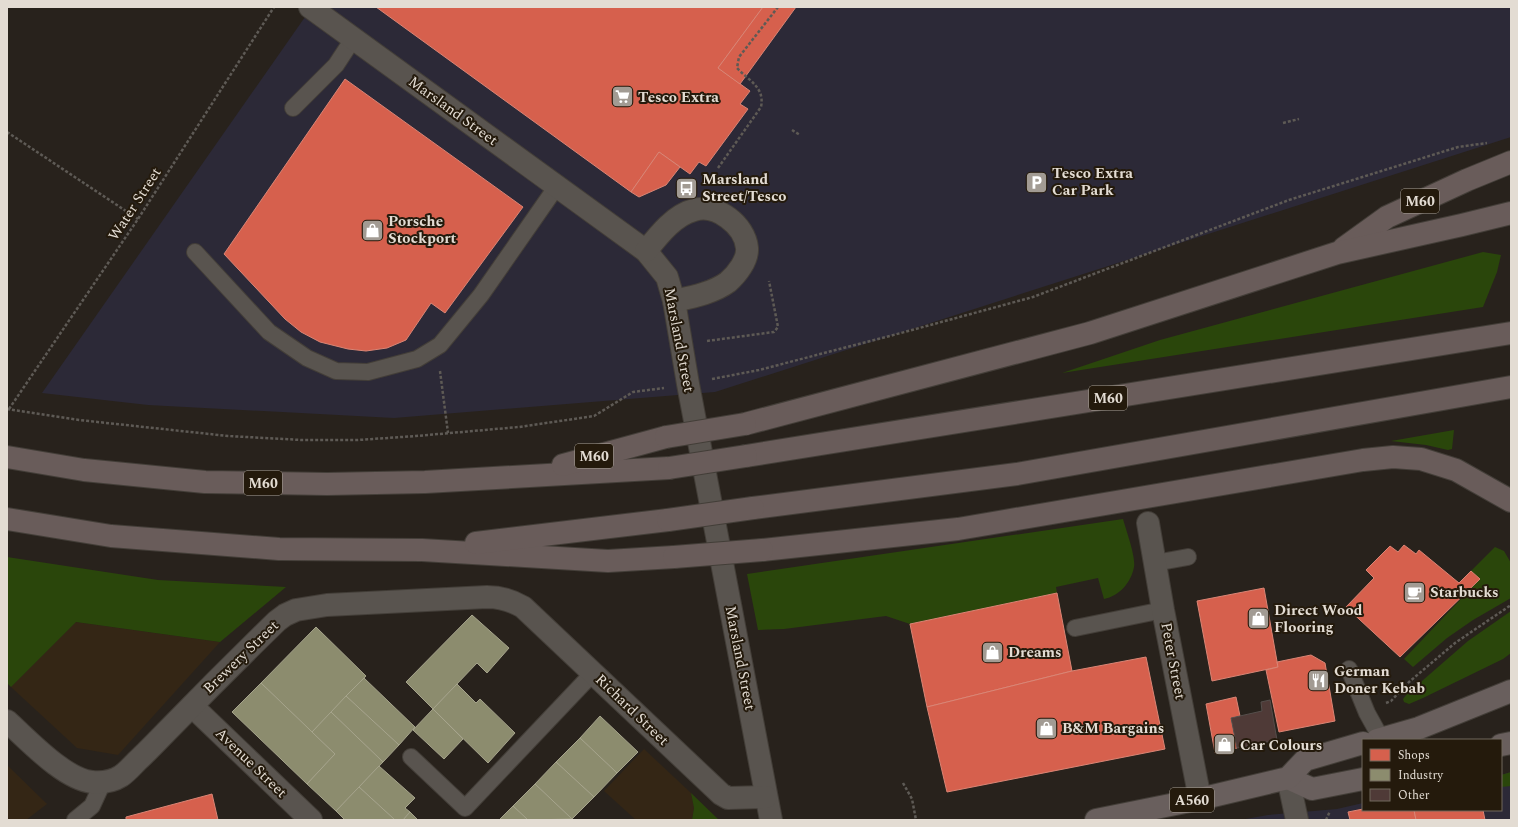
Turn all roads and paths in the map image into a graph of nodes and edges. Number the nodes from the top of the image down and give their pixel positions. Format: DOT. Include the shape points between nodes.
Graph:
graph roads {
  1 [pos="274,7"];
  2 [pos="310,7"];
  3 [pos="778,7"];
  4 [pos="354,39"];
  5 [pos="293,108"];
  6 [pos="1299,119"];
  7 [pos="1283,123"];
  8 [pos="792,130"];
  9 [pos="7,132"];
  10 [pos="800,135"];
  11 [pos="1488,143"];
  12 [pos="1511,162"];
  13 [pos="718,168"];
  14 [pos="557,186"];
  15 [pos="1511,213"];
  16 [pos="138,220"];
  17 [pos="646,251"];
  18 [pos="194,252"];
  19 [pos="1337,253"];
  20 [pos="769,281"];
  21 [pos="674,301"];
  22 [pos="1511,333"];
  23 [pos="700,342"];
  24 [pos="440,370"];
  25 [pos="688,384"];
  26 [pos="1511,387"];
  27 [pos="8,409"];
  28 [pos="448,433"];
  29 [pos="7,457"];
  30 [pos="521,476"];
  31 [pos="1511,501"];
  32 [pos="7,519"];
  33 [pos="1148,523"];
  34 [pos="422,550"];
  35 [pos="1188,557"];
  36 [pos="1155,563"];
  37 [pos="506,599"];
  38 [pos="1511,605"];
  39 [pos="1163,610"];
  40 [pos="1075,628"];
  41 [pos="1348,669"];
  42 [pos="593,673"];
  43 [pos="1507,696"];
  44 [pos="1391,701"];
  45 [pos="192,706"];
  46 [pos="7,721"];
  47 [pos="1375,739"];
  48 [pos="1382,739"];
  49 [pos="1362,745"];
  50 [pos="411,756"];
  51 [pos="1288,778"];
  52 [pos="1362,779"];
  53 [pos="103,782"];
  54 [pos="903,783"];
  55 [pos="766,797"];
  56 [pos="1200,798"];
  57 [pos="75,820"];
  58 [pos="311,820"];
  59 [pos="771,820"];
  60 [pos="916,820"];
  61 [pos="1096,820"];
  62 [pos="1297,820"];
  1 -- 16 [label="path, Water Street"];
  2 -- 4 [label="street, Marsland Street"];
  3 -- 13 [label="path" via="739,57 737,68 760,89 763,99 761,107"];
  4 -- 5 [label="lane" via="336,65"];
  4 -- 14 [label="street, Marsland Street"];
  6 -- 7 [label="path"];
  8 -- 10 [label="path"];
  9 -- 16 [label="path"];
  11 -- 25 [label="path" via="1458,147 1289,200 1033,297 759,370"];
  12 -- 19 [label="highway, M60" via="1387,217"];
  14 -- 17 [label="street, Marsland Street"];
  14 -- 18 [label="lane" via="481,295 440,345 417,359 368,372 336,371 307,358 269,332"];
  15 -- 19 [label="highway, M60"];
  16 -- 27 [label="path, Water Street"];
  17 -- 21 [label="street, Marsland Street" via="667,277"];
  17 -- 21 [label="street" via="667,226 693,210 705,208 732,221 744,235 747,249 744,261 728,282 704,294"];
  19 -- 30 [label="highway, M60, bridge" via="1090,332 745,424 666,437"];
  20 -- 23 [label="path" via="778,327 774,332"];
  21 -- 25 [label="street, Marsland Street"];
  22 -- 30 [label="highway, M60, bridge" via="669,468"];
  24 -- 28 [label="path"];
  25 -- 28 [label="path" via="633,392 594,416 520,427"];
  25 -- 55 [label="street, Marsland Street"];
  26 -- 34 [label="highway, bridge" via="1017,474"];
  27 -- 28 [label="path" via="228,436 358,440"];
  29 -- 30 [label="highway, M60" via="84,470 204,482 334,484"];
  31 -- 34 [label="highway, bridge" via="1456,470 1421,460 1393,457 958,529 762,550 608,561"];
  32 -- 34 [label="highway" via="111,536 271,549"];
  33 -- 36 [label="street, Peter Street"];
  35 -- 36 [label="lane"];
  36 -- 39 [label="street, Peter Street"];
  37 -- 42 [label="street, Richard Street" via="523,607"];
  37 -- 45 [label="street, Brewery Street" via="487,597 326,605 296,610 277,621"];
  38 -- 44 [label="path" via="1455,643"];
  39 -- 40 [label="lane"];
  39 -- 56 [label="street, Peter Street"];
  41 -- 47 [label="lane" via="1370,718"];
  42 -- 50 [label="lane" via="465,808"];
  42 -- 55 [label="street, Richard Street" via="721,794 728,798"];
  43 -- 48 [label="main road"];
  45 -- 53 [label="street, Brewery Street" via="122,775"];
  45 -- 58 [label="street, Avenue Street"];
  46 -- 53 [label="street" via="48,758 70,773 83,780"];
  49 -- 51 [label="main road" via="1305,760"];
  51 -- 52 [label="main road" via="1312,789"];
  51 -- 56 [label="main road, A560"];
  51 -- 62 [label="street"];
  53 -- 57 [label="lane" via="92,806"];
  54 -- 60 [label="path" via="912,799"];
  55 -- 59 [label="street, Marsland Street"];
  56 -- 61 [label="main road, A560"];
}
